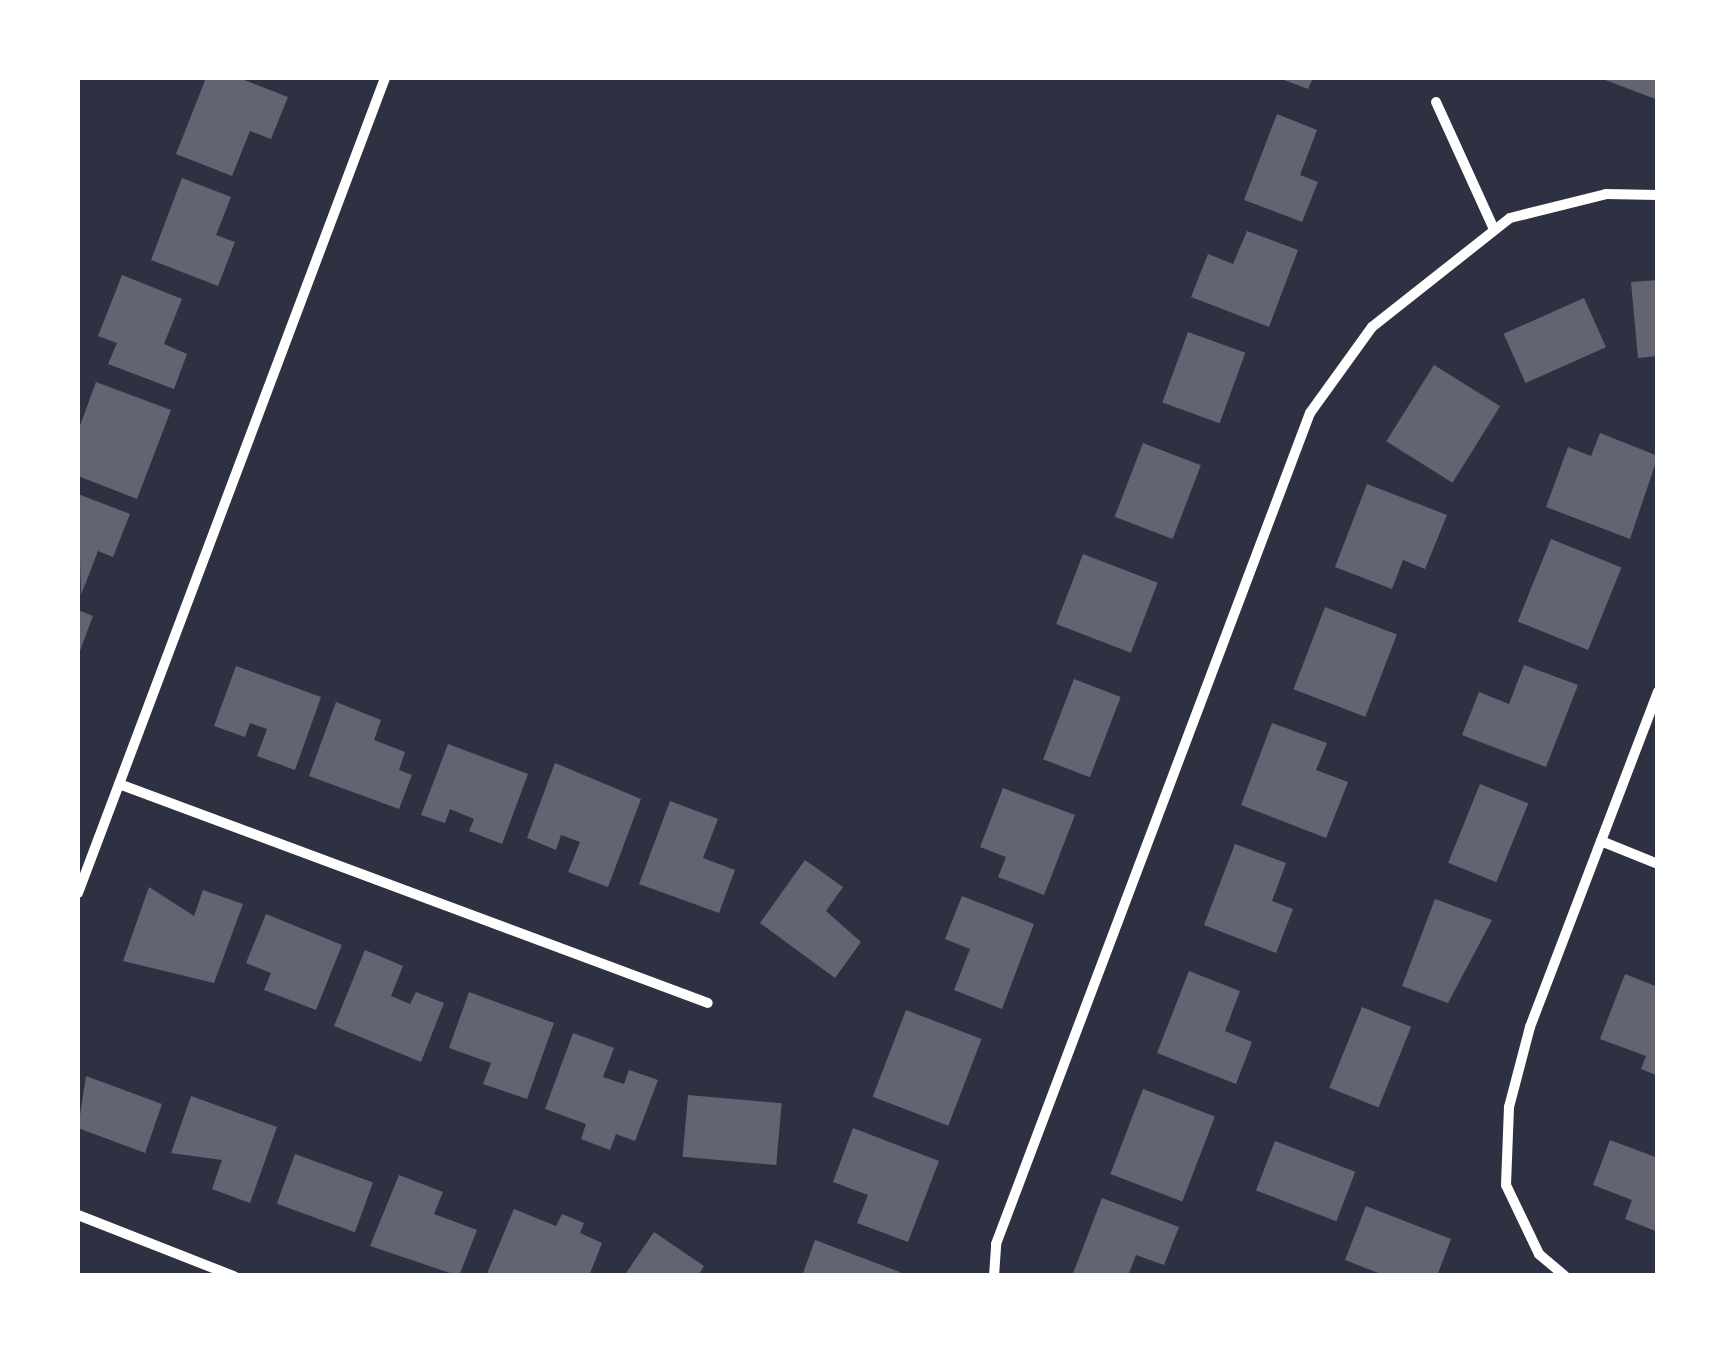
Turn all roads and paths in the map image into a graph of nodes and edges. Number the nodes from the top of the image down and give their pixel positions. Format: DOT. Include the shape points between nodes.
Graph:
graph roads {
  1 [pos="385,78"];
  2 [pos="1436,102"];
  3 [pos="1658,195"];
  4 [pos="1494,229"];
  5 [pos="1658,692"];
  6 [pos="119,784"];
  7 [pos="1601,841"];
  8 [pos="1658,864"];
  9 [pos="78,894"];
  10 [pos="708,1003"];
  11 [pos="78,1215"];
  12 [pos="234,1276"];
  13 [pos="994,1276"];
  14 [pos="1565,1276"];
  1 -- 6 [label="street"];
  2 -- 4 [label="street"];
  3 -- 4 [label="street" via="1606,194"];
  4 -- 13 [label="street" via="1372,327 1310,413 996,1244"];
  5 -- 7 [label="street"];
  6 -- 9 [label="street"];
  6 -- 10 [label="street"];
  7 -- 8 [label="street"];
  7 -- 14 [label="street" via="1509,1108 1506,1185 1538,1254"];
  11 -- 12 [label="street"];
}
